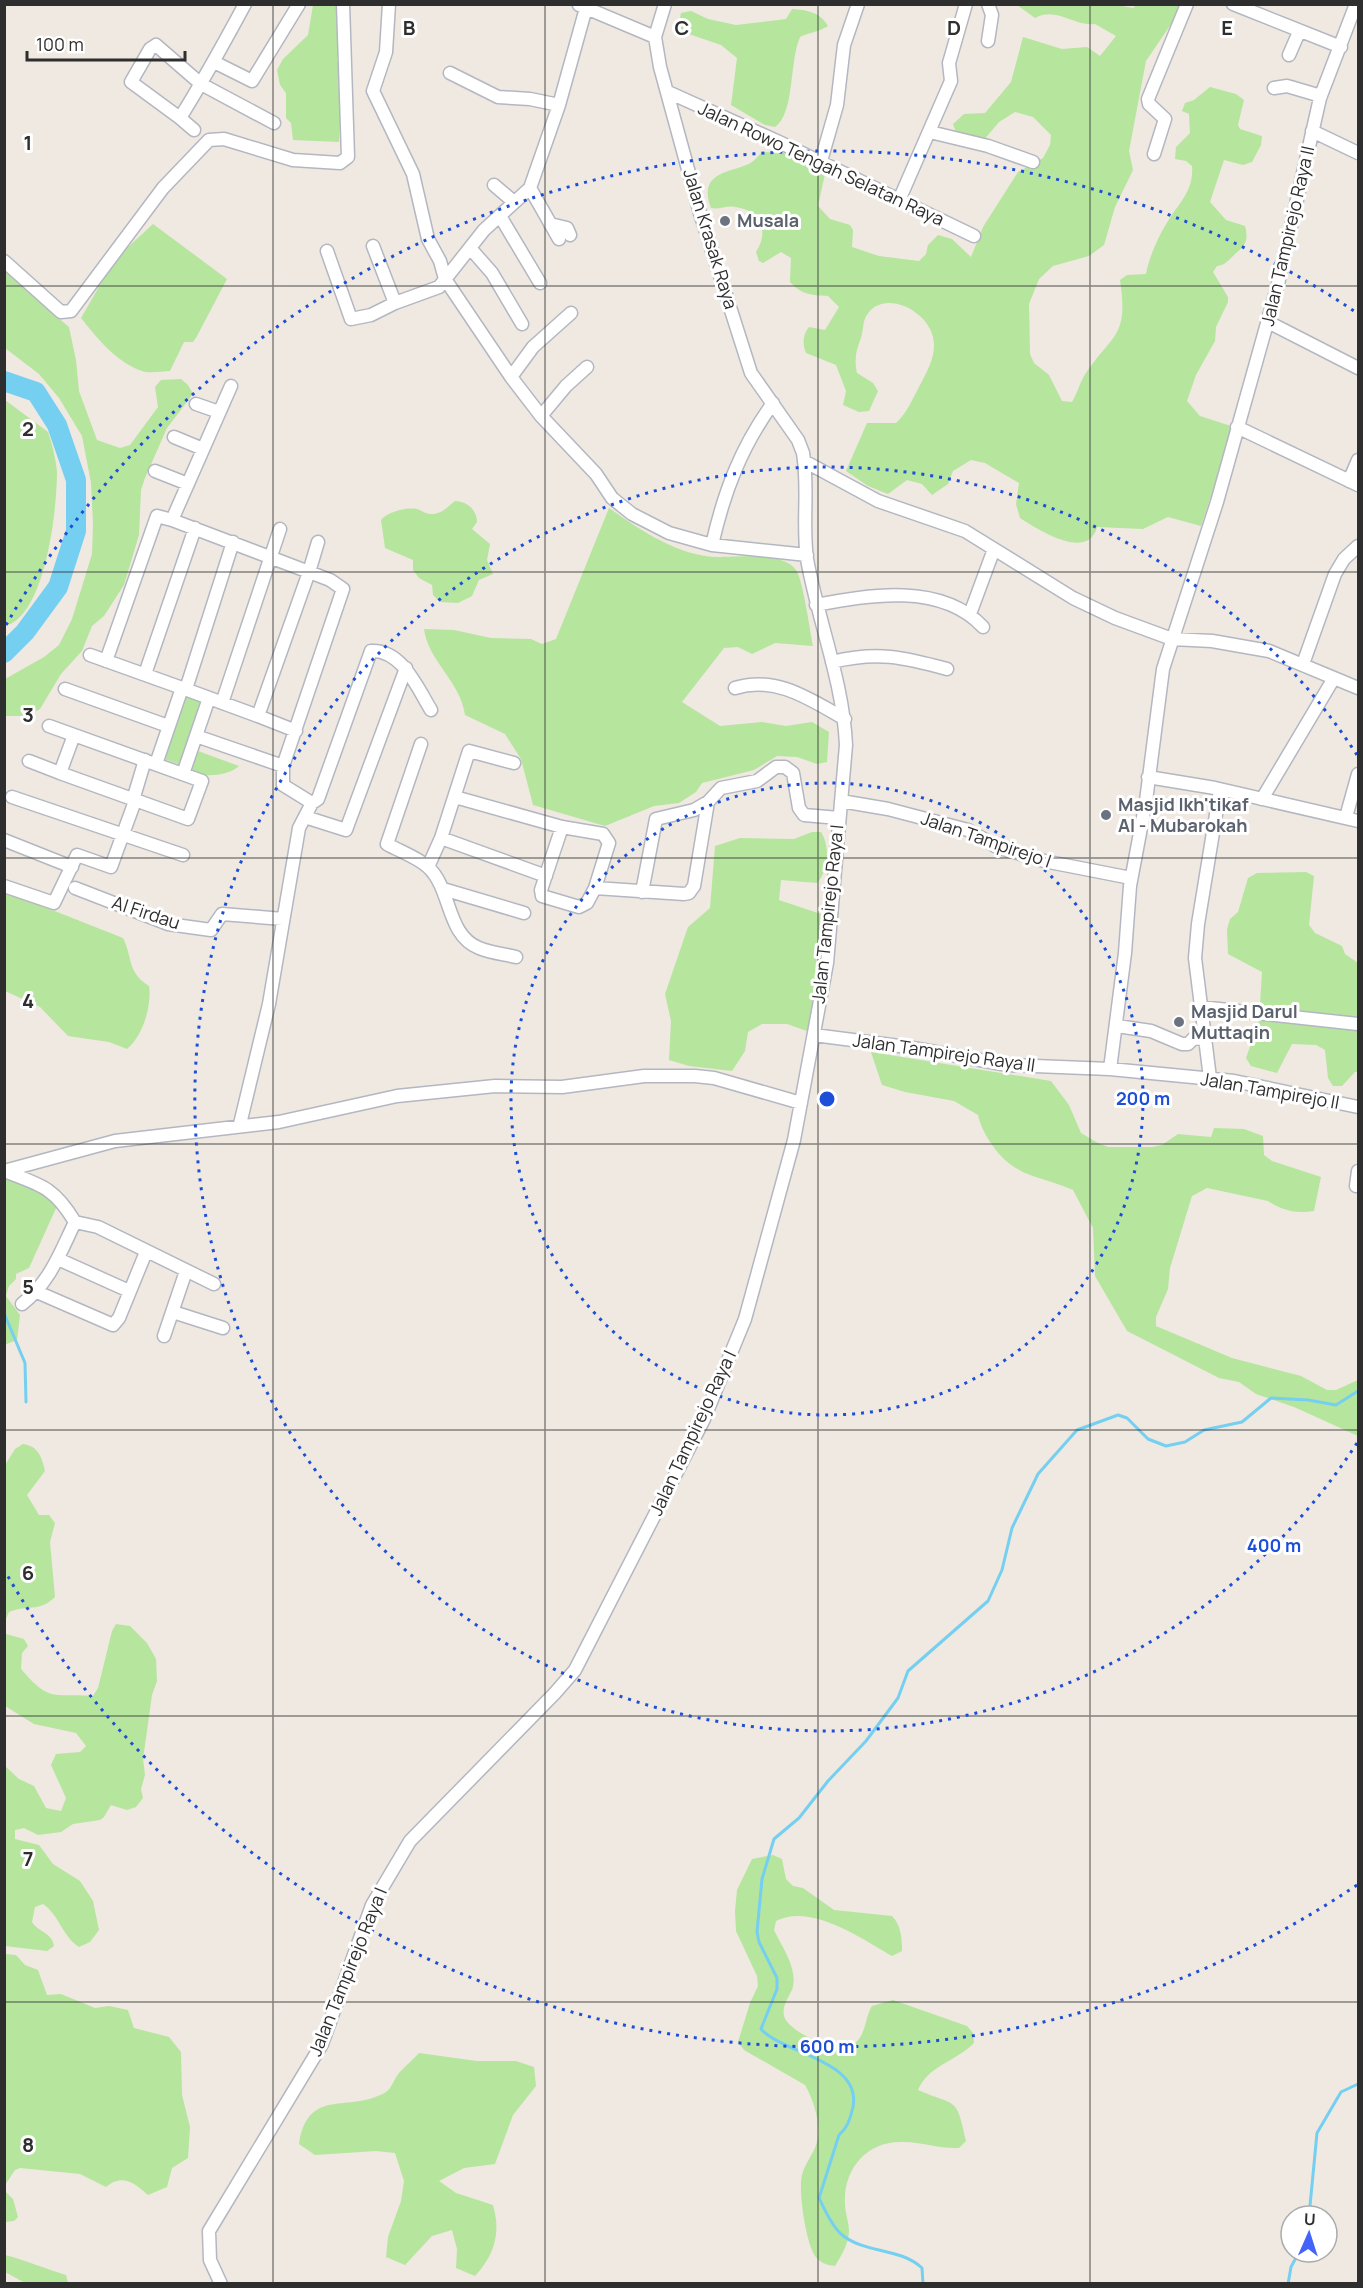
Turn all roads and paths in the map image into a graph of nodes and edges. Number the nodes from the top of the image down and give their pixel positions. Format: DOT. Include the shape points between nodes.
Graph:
graph roads {
  1 [pos="244,4"];
  2 [pos="298,4"];
  3 [pos="343,4"];
  4 [pos="389,4"];
  5 [pos="665,4"];
  6 [pos="858,4"];
  7 [pos="966,4"];
  8 [pos="988,4"];
  9 [pos="1187,4"];
  10 [pos="1233,4"];
  11 [pos="1356,4"];
  12 [pos="582,6"];
  13 [pos="1354,26"];
  14 [pos="1299,32"];
  15 [pos="655,38"];
  16 [pos="988,41"];
  17 [pos="1341,47"];
  18 [pos="1289,55"];
  19 [pos="214,62"];
  20 [pos="450,73"];
  21 [pos="201,84"];
  22 [pos="1274,88"];
  23 [pos="668,92"];
  24 [pos="1321,96"];
  25 [pos="559,105"];
  26 [pos="180,118"];
  27 [pos="274,123"];
  28 [pos="194,130"];
  29 [pos="1312,131"];
  30 [pos="930,132"];
  31 [pos="1359,153"];
  32 [pos="1154,154"];
  33 [pos="821,161"];
  34 [pos="1032,162"];
  35 [pos="494,185"];
  36 [pos="530,188"];
  37 [pos="900,198"];
  38 [pos="514,202"];
  39 [pos="500,216"];
  40 [pos="974,236"];
  41 [pos="564,237"];
  42 [pos="373,246"];
  43 [pos="470,248"];
  44 [pos="327,251"];
  45 [pos="4,261"];
  46 [pos="445,279"];
  47 [pos="540,283"];
  48 [pos="394,303"];
  49 [pos="571,313"];
  50 [pos="1268,322"];
  51 [pos="522,324"];
  52 [pos="587,367"];
  53 [pos="1359,368"];
  54 [pos="511,377"];
  55 [pos="231,386"];
  56 [pos="773,403"];
  57 [pos="196,404"];
  58 [pos="219,412"];
  59 [pos="541,416"];
  60 [pos="1237,427"];
  61 [pos="174,437"];
  62 [pos="203,449"];
  63 [pos="1359,460"];
  64 [pos="804,461"];
  65 [pos="155,471"];
  66 [pos="1354,483"];
  67 [pos="188,484"];
  68 [pos="172,520"];
  69 [pos="195,528"];
  70 [pos="280,528"];
  71 [pos="233,542"];
  72 [pos="318,542"];
  73 [pos="712,545"];
  74 [pos="1359,546"];
  75 [pos="994,549"];
  76 [pos="807,555"];
  77 [pos="271,557"];
  78 [pos="309,572"];
  79 [pos="816,605"];
  80 [pos="970,614"];
  81 [pos="983,627"];
  82 [pos="1172,639"];
  83 [pos="90,655"];
  84 [pos="106,661"];
  85 [pos="832,662"];
  86 [pos="1303,664"];
  87 [pos="406,668"];
  88 [pos="947,669"];
  89 [pos="145,675"];
  90 [pos="1334,678"];
  91 [pos="184,688"];
  92 [pos="735,688"];
  93 [pos="1359,688"];
  94 [pos="65,689"];
  95 [pos="209,698"];
  96 [pos="222,702"];
  97 [pos="431,710"];
  98 [pos="258,716"];
  99 [pos="845,719"];
  100 [pos="49,726"];
  101 [pos="168,726"];
  102 [pos="296,730"];
  103 [pos="74,735"];
  104 [pos="196,736"];
  105 [pos="422,744"];
  106 [pos="29,761"];
  107 [pos="151,762"];
  108 [pos="514,764"];
  109 [pos="283,765"];
  110 [pos="60,773"];
  111 [pos="183,774"];
  112 [pos="1359,774"];
  113 [pos="1148,777"];
  114 [pos="1220,790"];
  115 [pos="455,796"];
  116 [pos="12,797"];
  117 [pos="1262,799"];
  118 [pos="134,801"];
  119 [pos="841,801"];
  120 [pos="708,802"];
  121 [pos="312,803"];
  122 [pos="305,817"];
  123 [pos="1346,817"];
  124 [pos="839,818"];
  125 [pos="1359,821"];
  126 [pos="562,827"];
  127 [pos="122,836"];
  128 [pos="441,838"];
  129 [pos="4,840"];
  130 [pos="183,855"];
  131 [pos="72,867"];
  132 [pos="428,867"];
  133 [pos="546,876"];
  134 [pos="1131,878"];
  135 [pos="4,886"];
  136 [pos="75,888"];
  137 [pos="595,888"];
  138 [pos="443,889"];
  139 [pos="642,892"];
  140 [pos="524,913"];
  141 [pos="283,920"];
  142 [pos="516,957"];
  143 [pos="1201,1007"];
  144 [pos="1359,1024"];
  145 [pos="1117,1026"];
  146 [pos="814,1035"];
  147 [pos="1204,1040"];
  148 [pos="1110,1069"];
  149 [pos="1210,1078"];
  150 [pos="801,1103"];
  151 [pos="1359,1107"];
  152 [pos="240,1124"];
  153 [pos="4,1171"];
  154 [pos="1359,1171"];
  155 [pos="1356,1186"];
  156 [pos="75,1222"];
  157 [pos="146,1252"];
  158 [pos="58,1259"];
  159 [pos="186,1271"];
  160 [pos="214,1284"];
  161 [pos="129,1291"];
  162 [pos="37,1292"];
  163 [pos="22,1304"];
  164 [pos="173,1312"];
  165 [pos="223,1328"];
  166 [pos="164,1336"];
  167 [pos="221,2283"];
  1 -- 19 [label="street"];
  2 -- 19 [label="street" via="252,81"];
  3 -- 45 [label="street" via="348,157 340,163 293,160 224,139 209,140 163,188 71,311 61,312"];
  4 -- 46 [label="street" via="386,52 373,92 413,174 428,238"];
  5 -- 15 [label="street, Jalan Krasak Raya"];
  6 -- 33 [label="street" via="844,45 837,105"];
  7 -- 30 [label="street" via="949,63 951,81"];
  8 -- 16 [label="street" via="992,15"];
  9 -- 32 [label="street" via="1148,99 1165,119"];
  10 -- 14 [label="street"];
  11 -- 13 [label="street, Jalan Tampirejo Raya II"];
  12 -- 15 [label="street"];
  12 -- 25 [label="street"];
  13 -- 17 [label="street, Jalan Tampirejo Raya II"];
  14 -- 17 [label="street"];
  14 -- 18 [label="street"];
  15 -- 23 [label="street, Jalan Krasak Raya"];
  17 -- 24 [label="street, Jalan Tampirejo Raya II"];
  19 -- 21 [label="street"];
  20 -- 25 [label="street" via="498,97"];
  21 -- 26 [label="street"];
  21 -- 26 [label="street" via="157,46 150,49 131,82"];
  21 -- 27 [label="street"];
  22 -- 24 [label="street" via="1287,86"];
  23 -- 33 [label="street, Jalan Rowo Tengah Selatan Raya"];
  23 -- 56 [label="street, Jalan Krasak Raya" via="700,213 751,373"];
  24 -- 29 [label="street, Jalan Tampirejo Raya II"];
  25 -- 36 [label="street"];
  26 -- 28 [label="street"];
  29 -- 31 [label="street"];
  29 -- 50 [label="street, Jalan Tampirejo Raya II"];
  30 -- 34 [label="street"];
  30 -- 37 [label="street"];
  33 -- 37 [label="street, Jalan Rowo Tengah Selatan Raya"];
  35 -- 38 [label="street"];
  36 -- 38 [label="street"];
  36 -- 41 [label="street" via="550,224 567,228"];
  37 -- 40 [label="street, Jalan Rowo Tengah Selatan Raya"];
  38 -- 39 [label="street"];
  39 -- 43 [label="street"];
  39 -- 47 [label="street"];
  42 -- 48 [label="street"];
  43 -- 46 [label="street"];
  43 -- 51 [label="street" via="492,273"];
  44 -- 48 [label="street" via="350,318 371,315"];
  46 -- 48 [label="street" via="439,287"];
  46 -- 54 [label="street"];
  49 -- 54 [label="street" via="533,347"];
  50 -- 53 [label="street"];
  50 -- 60 [label="street, Jalan Tampirejo Raya II"];
  52 -- 59 [label="street"];
  54 -- 59 [label="street"];
  55 -- 58 [label="street"];
  56 -- 64 [label="street, Jalan Krasak Raya" via="798,440"];
  56 -- 73 [label="street" via="752,432 735,466"];
  57 -- 58 [label="street"];
  58 -- 62 [label="street"];
  59 -- 73 [label="street" via="596,474 612,498 632,514 669,533"];
  60 -- 66 [label="street"];
  60 -- 82 [label="street, Jalan Tampirejo Raya II"];
  61 -- 62 [label="street"];
  62 -- 67 [label="street"];
  63 -- 66 [label="street"];
  64 -- 75 [label="street" via="878,501 965,531"];
  64 -- 76 [label="street, Jalan Tampirejo Raya I"];
  65 -- 67 [label="street"];
  67 -- 68 [label="street"];
  68 -- 69 [label="street"];
  68 -- 84 [label="street" via="157,516"];
  69 -- 71 [label="street"];
  69 -- 89 [label="street"];
  70 -- 77 [label="street"];
  71 -- 77 [label="street"];
  71 -- 91 [label="street"];
  72 -- 78 [label="street"];
  73 -- 76 [label="street"];
  74 -- 86 [label="street" via="1335,574"];
  75 -- 80 [label="street"];
  75 -- 82 [label="street" via="1073,598"];
  76 -- 79 [label="street, Jalan Tampirejo Raya I"];
  77 -- 78 [label="street"];
  77 -- 96 [label="street"];
  78 -- 98 [label="street"];
  78 -- 102 [label="street" via="343,589"];
  79 -- 80 [label="street" via="900,595 939,602"];
  79 -- 85 [label="street, Jalan Tampirejo Raya I"];
  80 -- 81 [label="street"];
  82 -- 86 [label="street" via="1240,645"];
  82 -- 113 [label="street, Jalan Tampirejo Raya II" via="1159,690"];
  83 -- 84 [label="street"];
  84 -- 89 [label="street"];
  85 -- 88 [label="street" via="884,655"];
  85 -- 99 [label="street, Jalan Tampirejo Raya I"];
  86 -- 90 [label="street"];
  87 -- 97 [label="street"];
  87 -- 121 [label="street" via="377,651 368,655 318,799"];
  87 -- 122 [label="street" via="346,830"];
  89 -- 91 [label="street"];
  90 -- 93 [label="street"];
  90 -- 117 [label="street"];
  91 -- 95 [label="street"];
  91 -- 101 [label="street"];
  92 -- 99 [label="street" via="772,685 810,698"];
  94 -- 101 [label="street"];
  95 -- 96 [label="street"];
  95 -- 104 [label="street"];
  96 -- 98 [label="street"];
  98 -- 102 [label="street"];
  99 -- 119 [label="street, Jalan Tampirejo Raya I"];
  100 -- 103 [label="street"];
  101 -- 107 [label="street"];
  102 -- 109 [label="street"];
  103 -- 107 [label="street"];
  103 -- 110 [label="street"];
  104 -- 109 [label="street"];
  104 -- 111 [label="street"];
  105 -- 132 [label="street" via="387,844"];
  106 -- 110 [label="street"];
  107 -- 111 [label="street"];
  107 -- 118 [label="street"];
  108 -- 115 [label="street" via="469,751"];
  109 -- 121 [label="street" via="283,785"];
  110 -- 118 [label="street"];
  111 -- 118 [label="street" via="202,781 188,819"];
  112 -- 123 [label="street"];
  113 -- 114 [label="street"];
  113 -- 134 [label="street, Jalan Tampirejo Raya II"];
  114 -- 117 [label="street"];
  114 -- 143 [label="street" via="1195,958"];
  115 -- 126 [label="street"];
  115 -- 128 [label="street"];
  116 -- 127 [label="street"];
  117 -- 123 [label="street"];
  118 -- 127 [label="street"];
  119 -- 124 [label="street, Jalan Tampirejo Raya I"];
  119 -- 134 [label="street, Jalan Tampirejo I" via="968,830 997,847 1044,861"];
  120 -- 124 [label="street" via="728,784 751,784 776,767 785,767 796,780 799,808 804,814"];
  120 -- 139 [label="street" via="686,813 656,819"];
  120 -- 139 [label="street" via="693,890 684,894"];
  121 -- 122 [label="street"];
  122 -- 141 [label="street" via="299,828"];
  123 -- 125 [label="street"];
  124 -- 146 [label="street, Jalan Tampirejo Raya I" via="827,963"];
  126 -- 133 [label="street"];
  126 -- 137 [label="street" via="603,834 608,840"];
  127 -- 130 [label="street"];
  127 -- 131 [label="street" via="111,867 77,855"];
  128 -- 132 [label="street"];
  128 -- 133 [label="street"];
  129 -- 131 [label="street"];
  131 -- 135 [label="street" via="54,903"];
  132 -- 138 [label="street"];
  133 -- 137 [label="street" via="542,897 579,907 587,903"];
  134 -- 145 [label="street, Jalan Tampirejo Raya II"];
  136 -- 141 [label="street, Al Firdau" via="168,924 211,930 222,914"];
  137 -- 139 [label="street"];
  138 -- 140 [label="street"];
  138 -- 142 [label="street" via="452,920 463,936 478,948"];
  141 -- 152 [label="street" via="269,1004"];
  143 -- 144 [label="street"];
  143 -- 147 [label="street"];
  145 -- 147 [label="street" via="1150,1031 1182,1044 1194,1038"];
  145 -- 148 [label="street, Jalan Tampirejo Raya II"];
  146 -- 148 [label="street, Jalan Tampirejo Raya II" via="1008,1065"];
  146 -- 150 [label="street, Jalan Tampirejo Raya I"];
  147 -- 149 [label="street"];
  148 -- 149 [label="street, Jalan Tampirejo II"];
  149 -- 151 [label="street, Jalan Tampirejo II"];
  150 -- 152 [label="street" via="714,1078 663,1075 562,1087 495,1086 397,1096 279,1122"];
  150 -- 167 [label="street, Jalan Tampirejo Raya I" via="745,1319 704,1419 575,1670 410,1841 372,1905 322,2044 209,2231 210,2260"];
  152 -- 153 [label="street" via="115,1141"];
  153 -- 156 [label="street" via="52,1190"];
  154 -- 155 [label="street"];
  156 -- 157 [label="street" via="98,1227"];
  156 -- 158 [label="street"];
  157 -- 159 [label="street"];
  157 -- 161 [label="street"];
  158 -- 161 [label="street"];
  158 -- 162 [label="street"];
  159 -- 160 [label="street"];
  159 -- 164 [label="street"];
  161 -- 162 [label="street" via="119,1318 111,1326"];
  162 -- 163 [label="street"];
  164 -- 165 [label="street"];
  164 -- 166 [label="street"];
}
